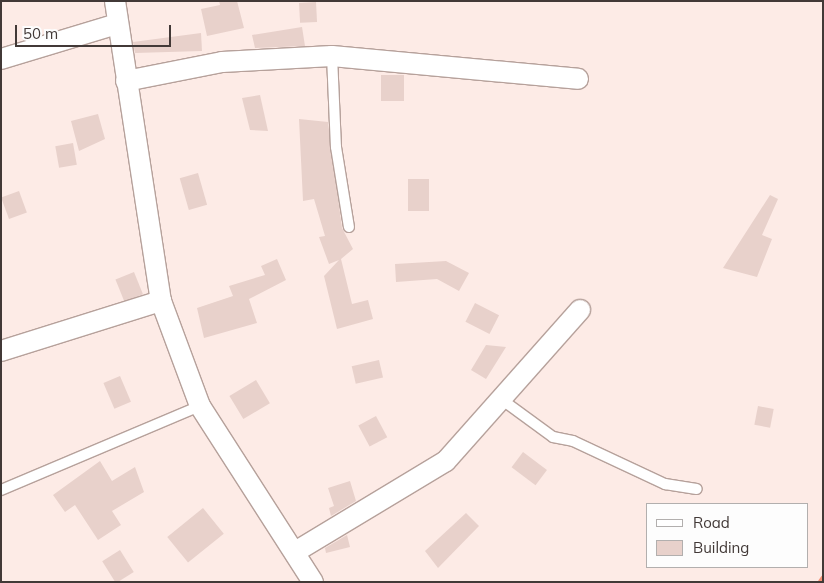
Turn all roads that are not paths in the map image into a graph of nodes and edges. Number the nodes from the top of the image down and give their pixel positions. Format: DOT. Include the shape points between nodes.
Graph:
graph roads {
  1 [pos="115,1"];
  2 [pos="117,24"];
  3 [pos="332,56"];
  4 [pos="1,59"];
  5 [pos="578,79"];
  6 [pos="126,81"];
  7 [pos="349,227"];
  8 [pos="161,300"];
  9 [pos="580,310"];
  10 [pos="1,351"];
  11 [pos="501,399"];
  12 [pos="200,406"];
  13 [pos="697,489"];
  14 [pos="1,490"];
  15 [pos="295,552"];
  16 [pos="312,582"];
  1 -- 2 [label="street"];
  2 -- 4 [label="street"];
  2 -- 6 [label="street"];
  3 -- 5 [label="street"];
  3 -- 6 [label="street" via="222,62"];
  3 -- 7 [label="lane" via="336,147"];
  6 -- 8 [label="street"];
  8 -- 10 [label="street"];
  8 -- 12 [label="street"];
  9 -- 11 [label="street"];
  11 -- 13 [label="lane" via="553,437 573,441 665,484"];
  11 -- 15 [label="street" via="446,461"];
  12 -- 14 [label="lane"];
  12 -- 15 [label="street"];
  15 -- 16 [label="street"];
}
